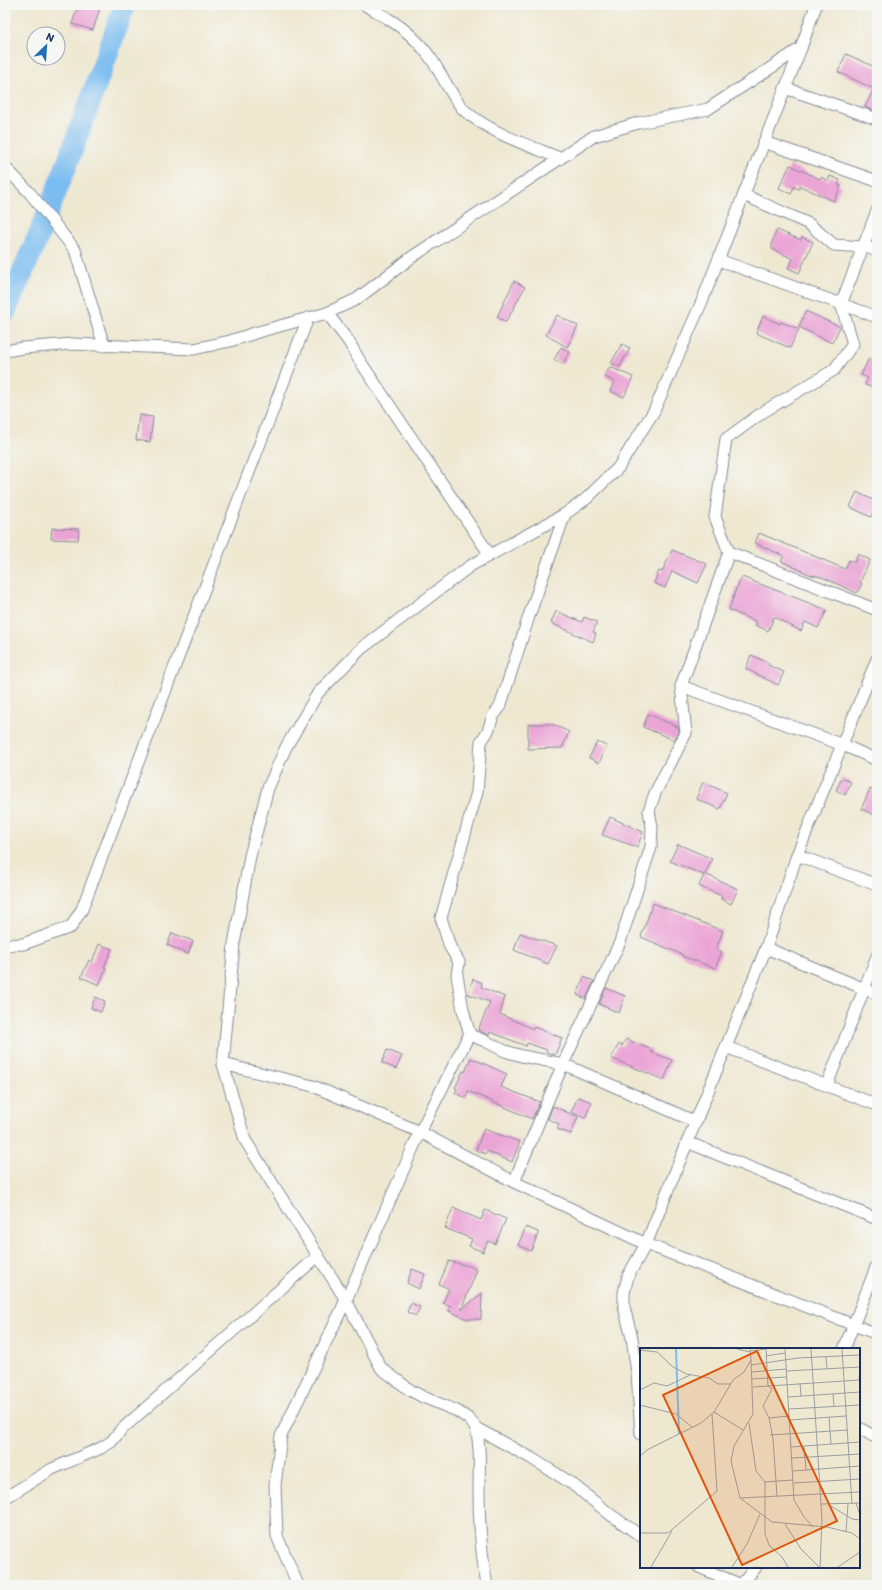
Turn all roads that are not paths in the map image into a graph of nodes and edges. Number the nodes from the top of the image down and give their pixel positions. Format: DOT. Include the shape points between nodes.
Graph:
graph roads {
  1 [pos="364,5"];
  2 [pos="816,5"];
  3 [pos="801,48"];
  4 [pos="785,88"];
  5 [pos="877,119"];
  6 [pos="764,142"];
  7 [pos="560,158"];
  8 [pos="5,167"];
  9 [pos="877,181"];
  10 [pos="744,195"];
  11 [pos="877,211"];
  12 [pos="864,246"];
  13 [pos="877,250"];
  14 [pos="719,260"];
  15 [pos="841,304"];
  16 [pos="327,313"];
  17 [pos="877,317"];
  18 [pos="308,318"];
  19 [pos="104,346"];
  20 [pos="5,351"];
  21 [pos="565,514"];
  22 [pos="729,552"];
  23 [pos="490,555"];
  24 [pos="877,610"];
  25 [pos="877,659"];
  26 [pos="681,686"];
  27 [pos="843,745"];
  28 [pos="877,760"];
  29 [pos="797,855"];
  30 [pos="877,885"];
  31 [pos="5,945"];
  32 [pos="766,948"];
  33 [pos="877,956"];
  34 [pos="864,989"];
  35 [pos="877,994"];
  36 [pos="470,1035"];
  37 [pos="726,1047"];
  38 [pos="223,1064"];
  39 [pos="563,1064"];
  40 [pos="827,1085"];
  41 [pos="877,1105"];
  42 [pos="696,1122"];
  43 [pos="420,1132"];
  44 [pos="687,1142"];
  45 [pos="514,1182"];
  46 [pos="877,1219"];
  47 [pos="646,1244"];
  48 [pos="318,1256"];
  49 [pos="877,1265"];
  50 [pos="346,1300"];
  51 [pos="854,1325"];
  52 [pos="877,1334"];
  53 [pos="844,1348"];
  54 [pos="640,1418"];
  55 [pos="476,1428"];
  56 [pos="860,1429"];
  57 [pos="877,1438"];
  58 [pos="5,1498"];
  59 [pos="640,1535"];
  60 [pos="702,1568"];
  61 [pos="755,1568"];
  62 [pos="298,1585"];
  63 [pos="487,1585"];
  64 [pos="741,1585"];
  1 -- 7 [label="street" via="395,22 410,34 432,59 464,110 507,138"];
  2 -- 3 [label="street"];
  3 -- 4 [label="street"];
  3 -- 7 [label="street" via="708,109 638,123 594,136"];
  4 -- 5 [label="street"];
  4 -- 6 [label="street"];
  6 -- 9 [label="street"];
  6 -- 10 [label="street"];
  7 -- 16 [label="street" via="412,257 357,299"];
  8 -- 19 [label="street" via="30,193 75,250"];
  10 -- 12 [label="street" via="810,224 834,245"];
  10 -- 14 [label="street"];
  11 -- 12 [label="street"];
  12 -- 13 [label="street"];
  12 -- 15 [label="street"];
  14 -- 15 [label="street"];
  14 -- 21 [label="street" via="654,411 618,468 586,499"];
  15 -- 17 [label="street"];
  15 -- 22 [label="street" via="853,344 834,370 726,438 715,516"];
  16 -- 18 [label="street"];
  16 -- 23 [label="street" via="349,342"];
  18 -- 19 [label="street" via="194,349"];
  18 -- 31 [label="street" via="82,909 71,927 23,944"];
  19 -- 20 [label="street" via="72,344"];
  21 -- 23 [label="street"];
  21 -- 36 [label="street" via="500,706 481,742 477,792 441,918 450,947 459,962 457,975"];
  22 -- 24 [label="street"];
  22 -- 26 [label="street"];
  23 -- 38 [label="street" via="470,566 362,648 318,693 286,747 268,788 250,856 234,944"];
  25 -- 27 [label="street"];
  26 -- 27 [label="street"];
  26 -- 39 [label="street" via="686,733 655,793 649,811 652,828 651,847 646,865 620,942"];
  27 -- 28 [label="street"];
  27 -- 29 [label="street"];
  29 -- 30 [label="street"];
  29 -- 32 [label="street"];
  32 -- 34 [label="street"];
  32 -- 37 [label="street"];
  33 -- 34 [label="street"];
  34 -- 35 [label="street"];
  34 -- 40 [label="street"];
  36 -- 39 [label="street" via="505,1051"];
  36 -- 43 [label="street"];
  37 -- 40 [label="street"];
  37 -- 42 [label="street"];
  38 -- 43 [label="street" via="314,1086"];
  38 -- 48 [label="street" via="245,1140"];
  39 -- 42 [label="street"];
  39 -- 45 [label="street"];
  40 -- 41 [label="street"];
  42 -- 44 [label="street"];
  43 -- 45 [label="street"];
  43 -- 50 [label="street"];
  44 -- 46 [label="street"];
  44 -- 47 [label="street"];
  45 -- 47 [label="street"];
  47 -- 51 [label="street"];
  47 -- 54 [label="street" via="628,1276 624,1293 624,1307 637,1372"];
  48 -- 50 [label="street"];
  48 -- 58 [label="street" via="121,1430 111,1442 45,1473"];
  49 -- 51 [label="street"];
  50 -- 55 [label="street" via="381,1368 410,1390 458,1411"];
  50 -- 62 [label="street" via="281,1436 275,1485 277,1536"];
  51 -- 52 [label="street"];
  51 -- 53 [label="street"];
  55 -- 59 [label="street" via="571,1483"];
  55 -- 63 [label="street" via="480,1456 481,1556"];
  56 -- 57 [label="street"];
  60 -- 64 [label="street"];
  61 -- 64 [label="street"];
}
